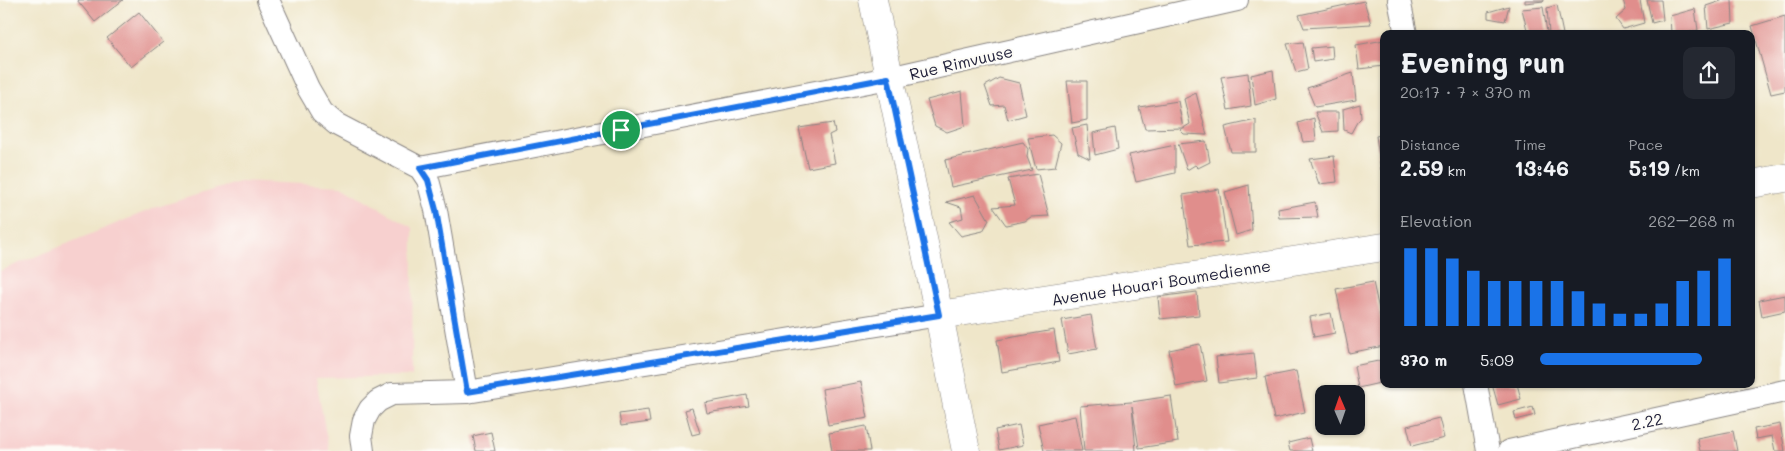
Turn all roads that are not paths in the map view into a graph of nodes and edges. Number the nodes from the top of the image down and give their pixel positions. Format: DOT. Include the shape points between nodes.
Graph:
graph roads {
  1 [pos="268,0"];
  2 [pos="873,0"];
  3 [pos="1237,0"];
  4 [pos="1399,0"];
  5 [pos="1405,30"];
  6 [pos="888,78"];
  7 [pos="420,168"];
  8 [pos="1785,178"];
  9 [pos="1755,183"];
  10 [pos="1380,248"];
  11 [pos="939,315"];
  12 [pos="1477,388"];
  13 [pos="1785,391"];
  14 [pos="467,392"];
  15 [pos="364,451"];
  16 [pos="966,451"];
  17 [pos="1488,451"];
  18 [pos="1509,451"];
  1 -- 7 [label="street" via="322,112 336,124"];
  2 -- 6 [label="street"];
  3 -- 6 [label="street, Rue Rimvuuse"];
  4 -- 5 [label="street"];
  6 -- 7 [label="street, Rue Rimvuuse"];
  6 -- 11 [label="street"];
  7 -- 14 [label="street" via="428,180 436,210"];
  8 -- 9 [label="street"];
  10 -- 11 [label="street, Avenue Houari Boumedienne"];
  11 -- 14 [label="street"];
  11 -- 16 [label="street"];
  12 -- 17 [label="street"];
  13 -- 18 [label="street, 2.22"];
  14 -- 15 [label="street" via="392,394 378,401 364,420 361,436"];
}
